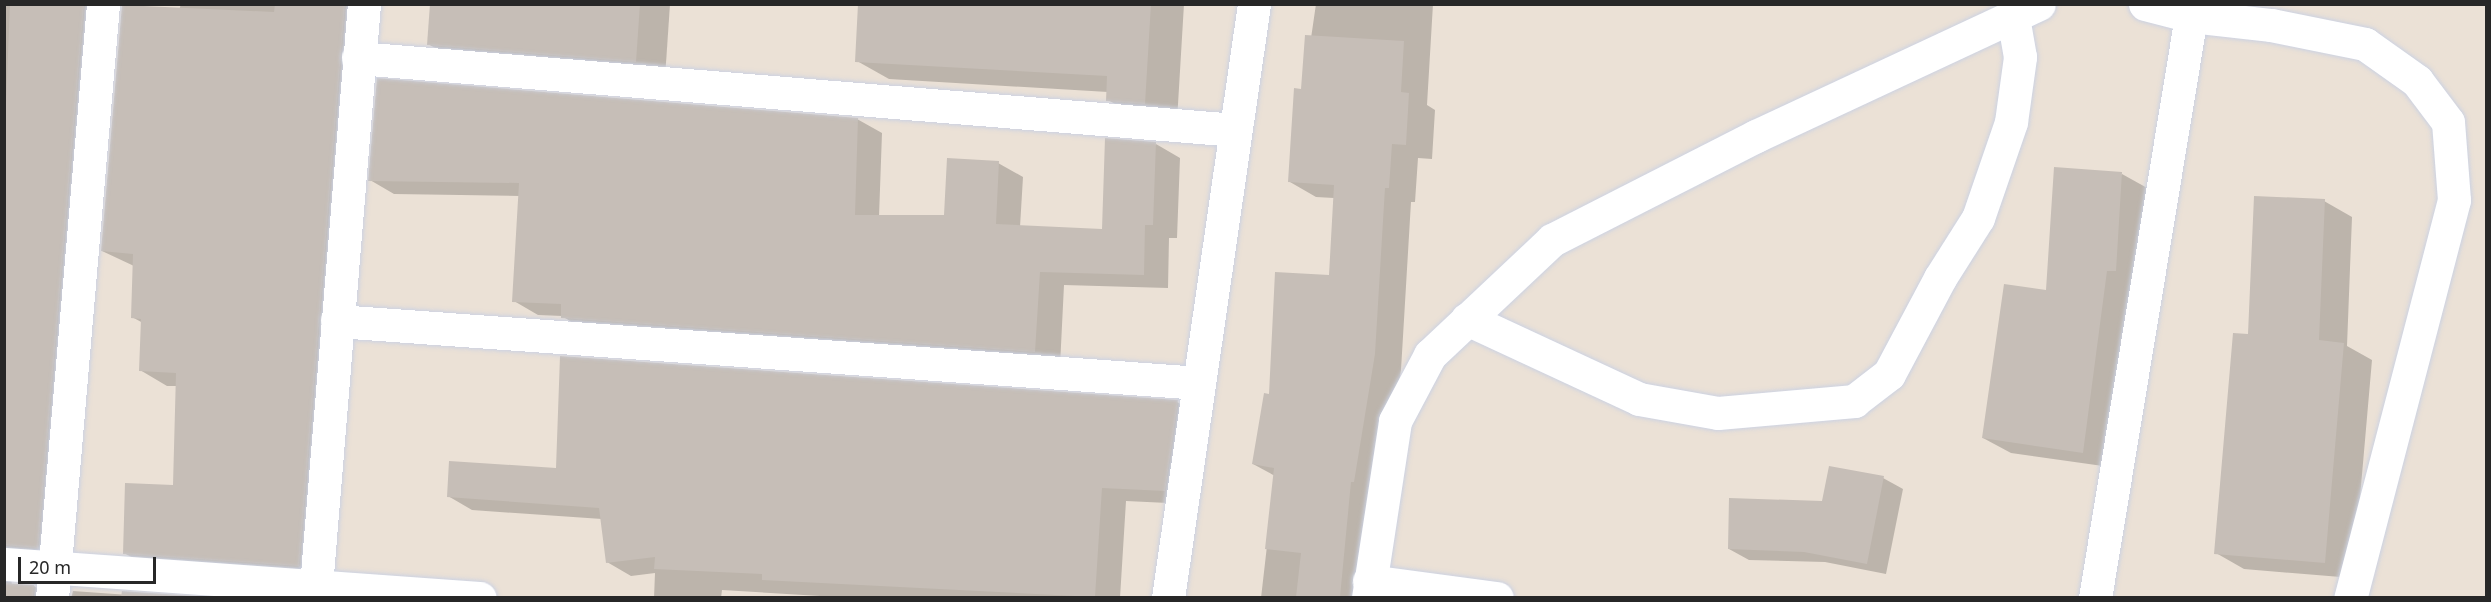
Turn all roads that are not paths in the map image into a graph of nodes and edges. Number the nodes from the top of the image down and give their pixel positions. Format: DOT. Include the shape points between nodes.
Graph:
graph roads {
  1 [pos="103,4"];
  2 [pos="364,4"];
  3 [pos="1254,4"];
  4 [pos="2145,4"];
  5 [pos="2026,11"];
  6 [pos="2191,16"];
  7 [pos="358,58"];
  8 [pos="1235,130"];
  9 [pos="1467,319"];
  10 [pos="337,321"];
  11 [pos="1199,383"];
  12 [pos="4,564"];
  13 [pos="53,582"];
  14 [pos="316,586"];
  15 [pos="1368,589"];
  16 [pos="2104,596"];
  17 [pos="480,597"];
  18 [pos="1168,597"];
  19 [pos="1497,597"];
  20 [pos="2350,597"];
  1 -- 13 [label="street"];
  2 -- 7 [label="street"];
  3 -- 8 [label="street"];
  4 -- 6 [label="street"];
  5 -- 9 [label="street" via="1756,136 1551,240"];
  5 -- 9 [label="street" via="2011,122 1978,218 1940,278 1889,374 1854,401 1718,413 1639,399"];
  6 -- 16 [label="street"];
  6 -- 20 [label="street" via="2271,25 2365,44 2417,81 2448,122 2454,200"];
  7 -- 8 [label="street"];
  7 -- 10 [label="street"];
  8 -- 11 [label="street"];
  9 -- 15 [label="street" via="1430,355 1395,421"];
  10 -- 11 [label="street"];
  10 -- 14 [label="street"];
  11 -- 18 [label="street"];
  12 -- 13 [label="street"];
  13 -- 14 [label="street"];
  14 -- 17 [label="street"];
  15 -- 19 [label="street"];
}
